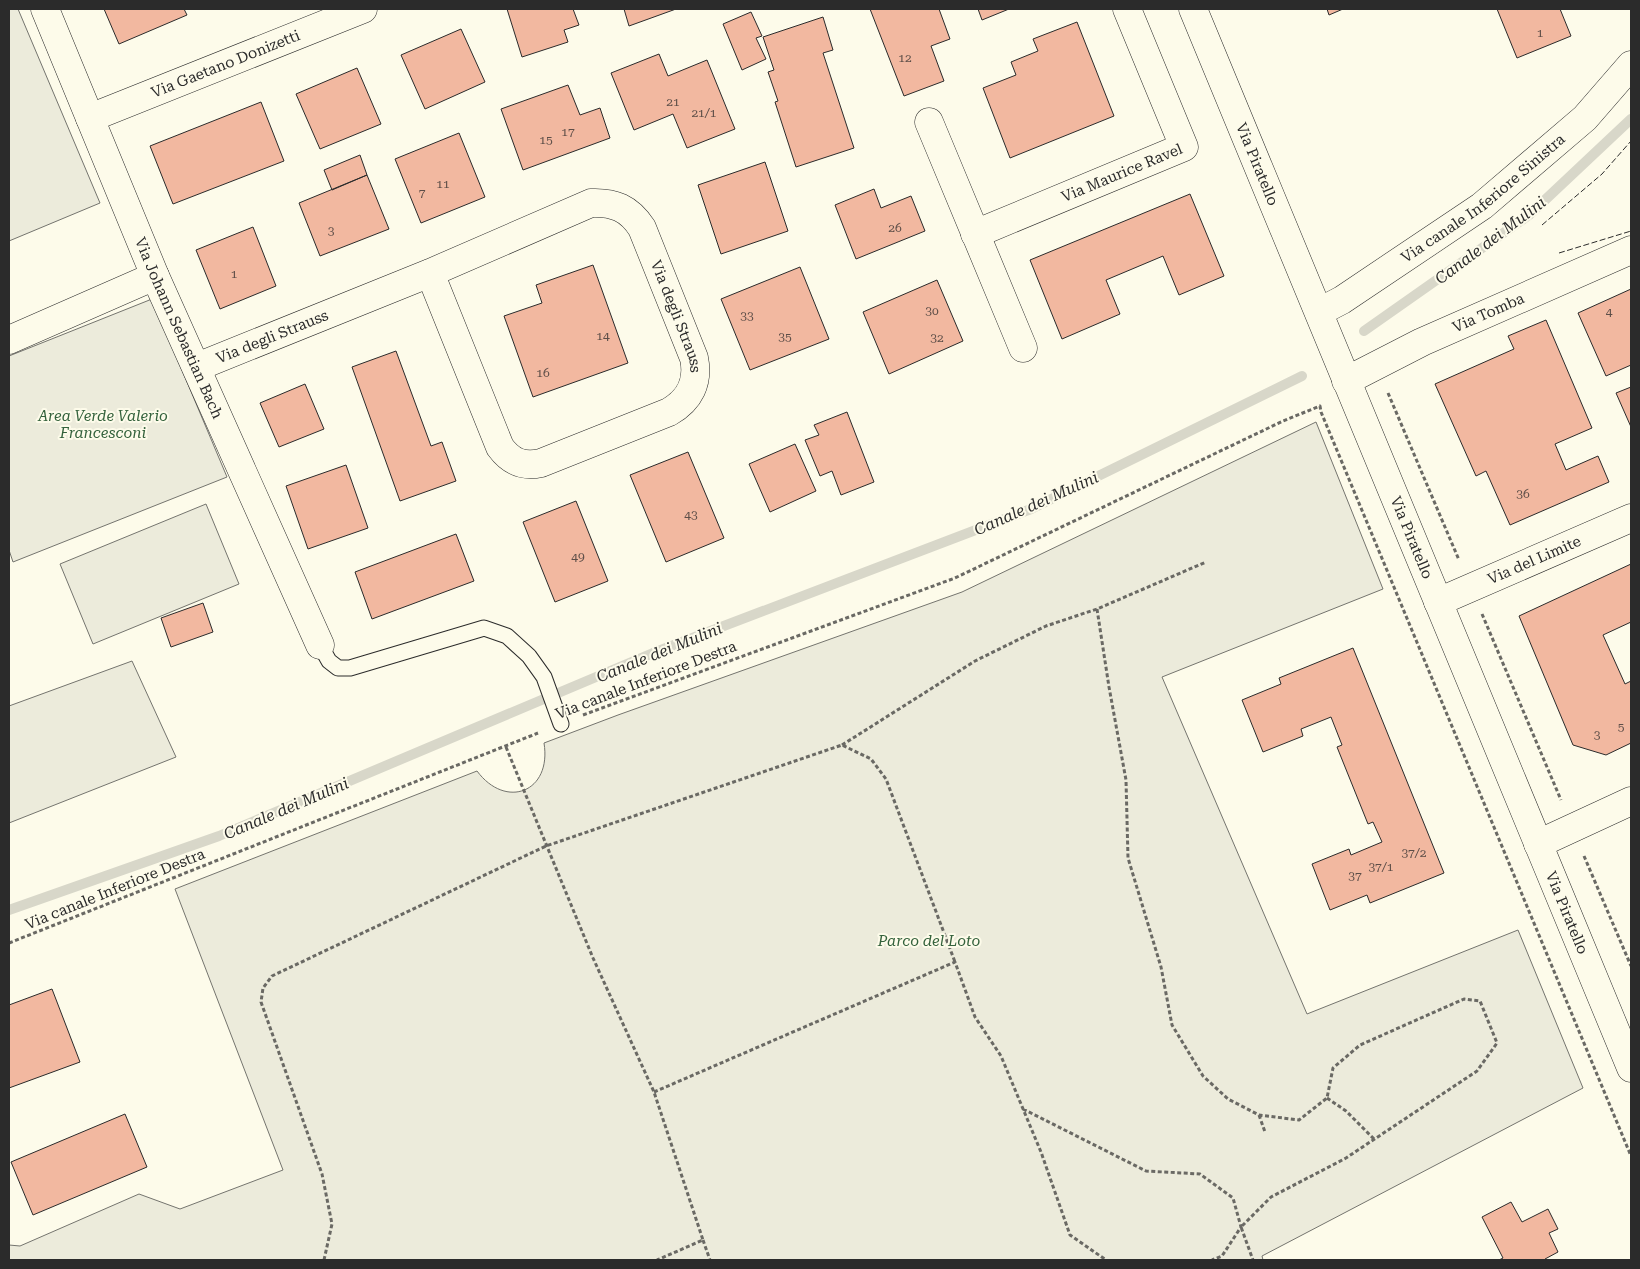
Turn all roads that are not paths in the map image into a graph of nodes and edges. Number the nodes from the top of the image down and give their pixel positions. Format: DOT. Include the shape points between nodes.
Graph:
graph roads {
  1 [pos="45,9"];
  2 [pos="363,9"];
  3 [pos="1127,9"];
  4 [pos="1193,9"];
  5 [pos="1631,65"];
  6 [pos="90,118"];
  7 [pos="929,122"];
  8 [pos="975,234"];
  9 [pos="1631,250"];
  10 [pos="430,273"];
  11 [pos="155,276"];
  12 [pos="1318,312"];
  13 [pos="9,340"];
  14 [pos="1023,348"];
  15 [pos="197,367"];
  16 [pos="1346,381"];
  17 [pos="1631,518"];
  18 [pos="1438,602"];
  19 [pos="320,646"];
  20 [pos="561,724"];
  21 [pos="1631,801"];
  22 [pos="1538,844"];
  23 [pos="1631,1068"];
  1 -- 6 [label="street, Via Johann Sebastian Bach"];
  2 -- 6 [label="street, Via Gaetano Donizetti"];
  3 -- 8 [label="street, Via Maurice Ravel" via="1184,147"];
  4 -- 12 [label="street, Via Piratello"];
  5 -- 12 [label="street, Via canale Inferiore Sinistra" via="1585,118 1482,206 1342,300"];
  6 -- 11 [label="street, Via Johann Sebastian Bach"];
  7 -- 8 [label="street"];
  8 -- 14 [label="street"];
  9 -- 16 [label="street, Via Tomba" via="1422,342"];
  10 -- 10 [label="street, Via degli Strauss" via="591,203 605,202 618,206 636,218 642,228 694,358 696,374 692,389 683,403 669,412 542,463 524,465 515,462 500,447"];
  10 -- 15 [label="street, Via degli Strauss"];
  11 -- 13 [label="street"];
  11 -- 15 [label="street, Via Johann Sebastian Bach"];
  12 -- 16 [label="street, Via Piratello"];
  15 -- 19 [label="street, Via Johann Sebastian Bach"];
  16 -- 18 [label="street, Via Piratello"];
  17 -- 18 [label="street, Via del Limite"];
  18 -- 22 [label="street, Via Piratello"];
  19 -- 20 [label="lane" via="329,661 338,668 350,668 484,628 507,636 529,656 544,677"];
  21 -- 22 [label="street"];
  22 -- 23 [label="street, Via Piratello"];
}
